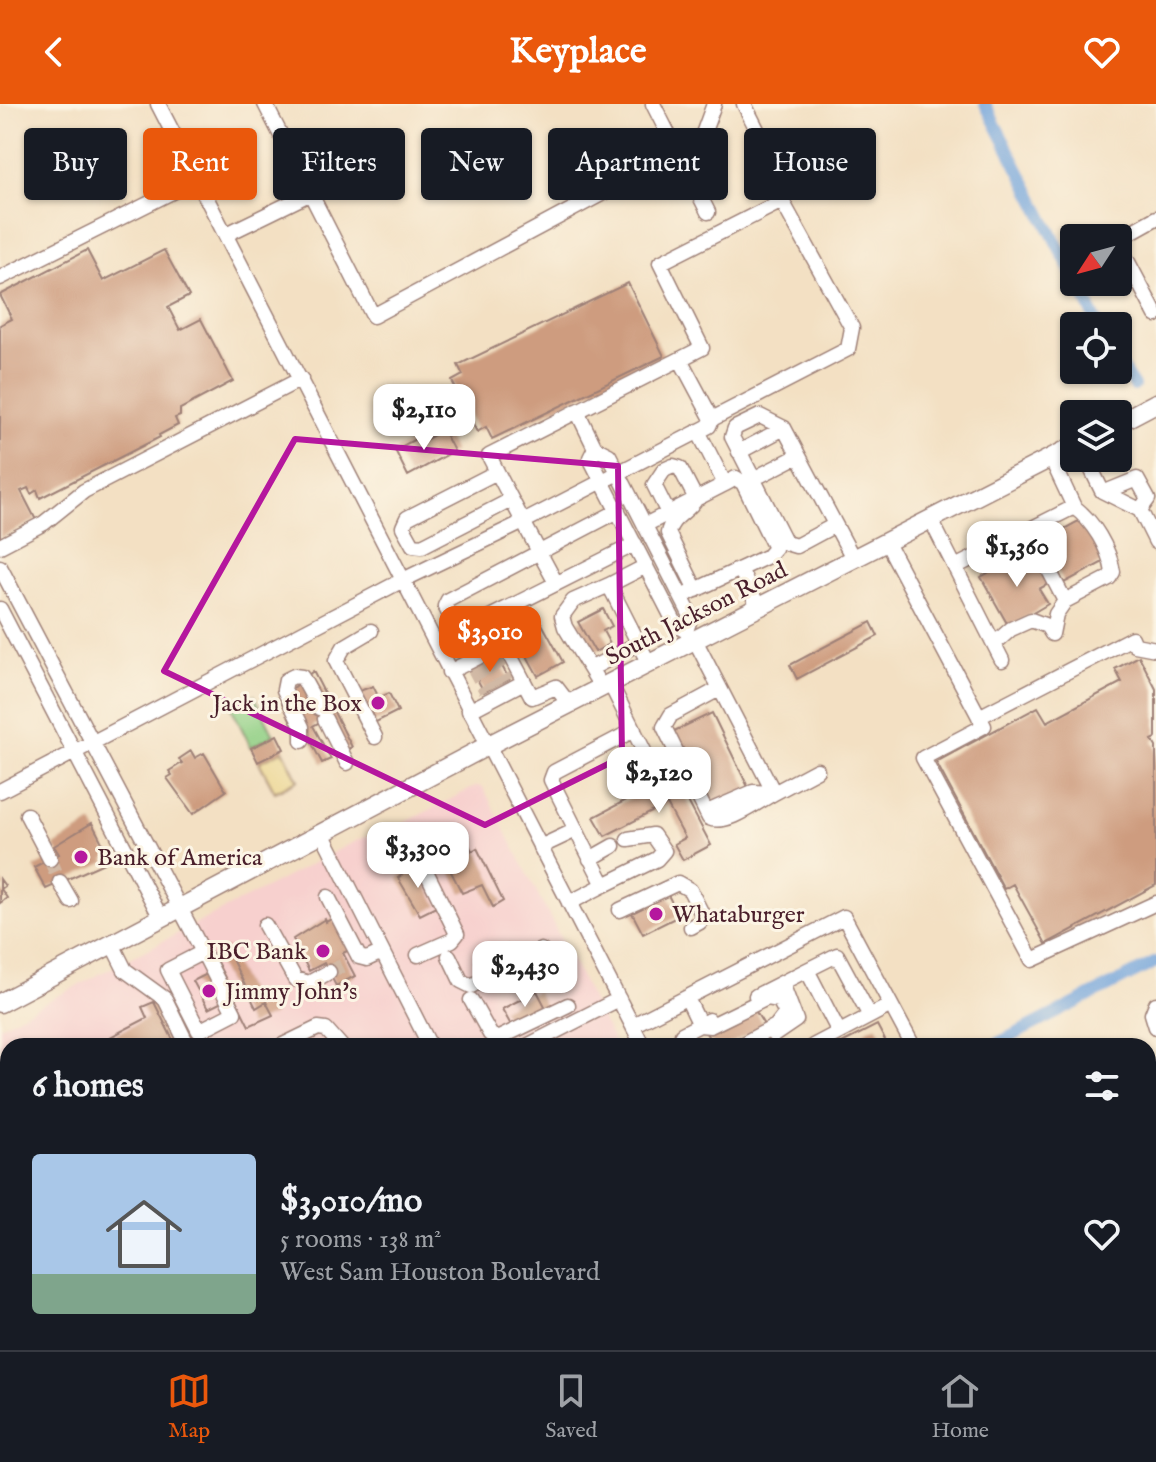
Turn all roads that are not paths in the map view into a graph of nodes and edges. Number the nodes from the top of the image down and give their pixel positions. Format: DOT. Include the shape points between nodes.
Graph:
graph roads {
  1 [pos="158,104"];
  2 [pos="265,104"];
  3 [pos="653,104"];
  4 [pos="714,104"];
  5 [pos="744,104"];
  6 [pos="171,128"];
  7 [pos="277,128"];
  8 [pos="665,128"];
  9 [pos="705,128"];
  10 [pos="756,128"];
  11 [pos="156,200"];
  12 [pos="209,200"];
  13 [pos="297,200"];
  14 [pos="312,200"];
  15 [pos="590,200"];
  16 [pos="702,200"];
  17 [pos="708,212"];
  18 [pos="1156,218"];
  19 [pos="227,234"];
  20 [pos="0,278"];
  21 [pos="1155,310"];
  22 [pos="680,359"];
  23 [pos="301,379"];
  24 [pos="1156,403"];
  25 [pos="577,411"];
  26 [pos="1132,416"];
  27 [pos="712,419"];
  28 [pos="784,428"];
  29 [pos="698,431"];
  30 [pos="595,448"];
  31 [pos="739,452"];
  32 [pos="1060,453"];
  33 [pos="798,456"];
  34 [pos="1051,458"];
  35 [pos="497,472"];
  36 [pos="1094,472"];
  37 [pos="618,473"];
  38 [pos="761,475"];
  39 [pos="603,481"];
  40 [pos="725,484"];
  41 [pos="1105,492"];
  42 [pos="696,499"];
  43 [pos="511,500"];
  44 [pos="1074,507"];
  45 [pos="1140,510"];
  46 [pos="618,511"];
  47 [pos="668,513"];
  48 [pos="931,520"];
  49 [pos="523,522"];
  50 [pos="645,525"];
  51 [pos="835,525"];
  52 [pos="1028,530"];
  53 [pos="1156,542"];
  54 [pos="887,543"];
  55 [pos="635,544"];
  56 [pos="0,546"];
  57 [pos="539,552"];
  58 [pos="659,552"];
  59 [pos="854,560"];
  60 [pos="644,563"];
  61 [pos="0,567"];
  62 [pos="955,567"];
  63 [pos="740,569"];
  64 [pos="403,580"];
  65 [pos="556,583"];
  66 [pos="609,585"];
  67 [pos="696,590"];
  68 [pos="681,597"];
  69 [pos="1065,601"];
  70 [pos="759,608"];
  71 [pos="0,609"];
  72 [pos="371,631"];
  73 [pos="691,638"];
  74 [pos="639,643"];
  75 [pos="994,644"];
  76 [pos="1156,649"];
  77 [pos="1002,660"];
  78 [pos="649,664"];
  79 [pos="591,665"];
  80 [pos="449,672"];
  81 [pos="606,686"];
  82 [pos="502,689"];
  83 [pos="719,689"];
  84 [pos="532,697"];
  85 [pos="569,704"];
  86 [pos="469,711"];
  87 [pos="979,717"];
  88 [pos="543,718"];
  89 [pos="634,730"];
  90 [pos="375,737"];
  91 [pos="302,741"];
  92 [pos="92,743"];
  93 [pos="487,746"];
  94 [pos="74,752"];
  95 [pos="347,763"];
  96 [pos="652,767"];
  97 [pos="817,770"];
  98 [pos="0,791"];
  99 [pos="774,793"];
  100 [pos="27,815"];
  101 [pos="576,830"];
  102 [pos="322,833"];
  103 [pos="628,839"];
  104 [pos="613,846"];
  105 [pos="540,847"];
  106 [pos="416,851"];
  107 [pos="50,859"];
  108 [pos="590,859"];
  109 [pos="60,882"];
  110 [pos="604,885"];
  111 [pos="328,897"];
  112 [pos="71,901"];
  113 [pos="569,903"];
  114 [pos="1156,903"];
  115 [pos="179,908"];
  116 [pos="620,910"];
  117 [pos="161,918"];
  118 [pos="265,925"];
  119 [pos="691,927"];
  120 [pos="112,944"];
  121 [pos="541,950"];
  122 [pos="203,952"];
  123 [pos="382,952"];
  124 [pos="418,955"];
  125 [pos="449,956"];
  126 [pos="807,970"];
  127 [pos="329,972"];
  128 [pos="782,983"];
  129 [pos="687,998"];
  130 [pos="619,999"];
  131 [pos="471,1000"];
  132 [pos="0,1003"];
  133 [pos="1156,1004"];
  134 [pos="568,1005"];
  135 [pos="891,1005"];
  136 [pos="870,1016"];
  137 [pos="633,1025"];
  138 [pos="700,1025"];
  139 [pos="1156,1027"];
  140 [pos="839,1032"];
  141 [pos="184,1038"];
  142 [pos="297,1038"];
  143 [pos="334,1038"];
  144 [pos="426,1038"];
  145 [pos="496,1038"];
  146 [pos="499,1038"];
  147 [pos="543,1038"];
  148 [pos="639,1038"];
  149 [pos="684,1038"];
  150 [pos="753,1038"];
  151 [pos="769,1038"];
  152 [pos="828,1038"];
  153 [pos="909,1038"];
  1 -- 6 [label="street"];
  2 -- 7 [label="street"];
  3 -- 8 [label="street"];
  4 -- 9 [label="street"];
  5 -- 10 [label="street"];
  11 -- 20 [label="street"];
  12 -- 19 [label="street"];
  13 -- 19 [label="street"];
  14 -- 15 [label="street" via="373,316"];
  16 -- 17 [label="street"];
  18 -- 21 [label="street" via="1122,237 1120,247"];
  19 -- 23 [label="street"];
  22 -- 25 [label="street"];
  22 -- 27 [label="street"];
  22 -- 27 [label="street" via="702,348 660,263 782,201 852,328 853,339 848,349"];
  23 -- 56 [label="street" via="84,491 44,523"];
  23 -- 64 [label="street"];
  24 -- 26 [label="main road"];
  25 -- 30 [label="street"];
  25 -- 35 [label="street" via="489,456"];
  27 -- 29 [label="street"];
  28 -- 31 [label="street"];
  28 -- 31 [label="street" via="767,417 754,418 733,431"];
  28 -- 33 [label="street"];
  29 -- 37 [label="street"];
  29 -- 40 [label="street"];
  30 -- 37 [label="street" via="609,455"];
  30 -- 39 [label="street" via="590,458"];
  31 -- 51 [label="street" via="786,543 796,546"];
  32 -- 34 [label="main road, South Jackson Road"];
  33 -- 38 [label="street"];
  33 -- 51 [label="street"];
  34 -- 44 [label="street"];
  34 -- 48 [label="main road, South Jackson Road"];
  35 -- 43 [label="street"];
  35 -- 43 [label="street" via="407,518 403,527 413,545 422,546"];
  36 -- 41 [label="street"];
  37 -- 39 [label="street"];
  37 -- 50 [label="street"];
  39 -- 46 [label="street"];
  39 -- 49 [label="street"];
  40 -- 42 [label="street"];
  40 -- 63 [label="street" via="736,478 743,483 775,548"];
  41 -- 45 [label="street"];
  41 -- 45 [label="street" via="1137,479 1148,499"];
  42 -- 47 [label="street"];
  42 -- 47 [label="street" via="680,468 664,470 654,485"];
  42 -- 67 [label="street" via="669,524 668,533"];
  43 -- 49 [label="street"];
  44 -- 52 [label="street"];
  44 -- 69 [label="street" via="1089,517 1113,572"];
  45 -- 53 [label="street"];
  46 -- 55 [label="street"];
  46 -- 57 [label="street"];
  47 -- 50 [label="street"];
  48 -- 54 [label="main road, South Jackson Road"];
  48 -- 62 [label="street"];
  49 -- 57 [label="street"];
  49 -- 64 [label="street"];
  50 -- 58 [label="street"];
  51 -- 59 [label="street"];
  52 -- 62 [label="street"];
  52 -- 69 [label="street"];
  54 -- 59 [label="main road, South Jackson Road"];
  54 -- 87 [label="street"];
  55 -- 60 [label="street"];
  55 -- 65 [label="street"];
  57 -- 65 [label="street"];
  57 -- 65 [label="street" via="448,600 445,606 456,627 464,630"];
  58 -- 60 [label="street"];
  58 -- 68 [label="street"];
  59 -- 70 [label="main road, South Jackson Road"];
  60 -- 66 [label="street"];
  60 -- 73 [label="street" via="676,625"];
  61 -- 92 [label="street"];
  62 -- 75 [label="street"];
  63 -- 67 [label="street"];
  63 -- 70 [label="street"];
  64 -- 80 [label="street"];
  64 -- 92 [label="street"];
  66 -- 74 [label="street"];
  66 -- 79 [label="street" via="572,615"];
  67 -- 68 [label="street"];
  68 -- 73 [label="street" via="691,616"];
  69 -- 75 [label="street" via="1052,634 1031,620"];
  70 -- 73 [label="main road, South Jackson Road"];
  71 -- 94 [label="street"];
  72 -- 90 [label="street" via="341,650 336,661"];
  73 -- 78 [label="main road, South Jackson Road"];
  73 -- 83 [label="street"];
  74 -- 78 [label="street"];
  74 -- 79 [label="street"];
  75 -- 77 [label="street"];
  76 -- 87 [label="street" via="1135,645 1132,638"];
  78 -- 81 [label="main road, South Jackson Road"];
  79 -- 81 [label="street"];
  80 -- 82 [label="street" via="504,644"];
  80 -- 86 [label="street"];
  81 -- 85 [label="main road, South Jackson Road"];
  81 -- 89 [label="street"];
  82 -- 84 [label="street"];
  82 -- 86 [label="street"];
  83 -- 99 [label="street"];
  83 -- 99 [label="street" via="671,715 664,727 707,812 717,821"];
  84 -- 85 [label="street" via="556,687"];
  84 -- 88 [label="street"];
  85 -- 88 [label="main road, South Jackson Road"];
  86 -- 93 [label="street"];
  87 -- 114 [label="street" via="984,726 923,758 1032,960"];
  88 -- 93 [label="main road, South Jackson Road"];
  89 -- 96 [label="street"];
  89 -- 101 [label="street" via="554,772 551,780"];
  91 -- 95 [label="street" via="302,727 284,690 286,680 294,676 302,677"];
  92 -- 94 [label="street"];
  92 -- 115 [label="street"];
  93 -- 102 [label="main road, South Jackson Road"];
  93 -- 105 [label="street"];
  94 -- 98 [label="street"];
  94 -- 117 [label="street"];
  97 -- 99 [label="street"];
  100 -- 107 [label="street"];
  101 -- 105 [label="street"];
  101 -- 108 [label="street"];
  102 -- 115 [label="main road, South Jackson Road"];
  102 -- 123 [label="street"];
  103 -- 110 [label="street" via="653,835 664,851"];
  104 -- 108 [label="street"];
  105 -- 113 [label="street"];
  106 -- 124 [label="street" via="457,934"];
  108 -- 110 [label="street"];
  109 -- 112 [label="street"];
  110 -- 113 [label="street"];
  111 -- 123 [label="street" via="353,960"];
  113 -- 130 [label="street"];
  115 -- 117 [label="main road, South Jackson Road"];
  115 -- 122 [label="street"];
  116 -- 119 [label="street" via="678,883 690,890 702,914"];
  117 -- 120 [label="main road, South Jackson Road"];
  118 -- 127 [label="street" via="295,979 309,983"];
  120 -- 132 [label="main road, South Jackson Road"];
  120 -- 141 [label="street" via="125,970 165,999"];
  121 -- 125 [label="street" via="471,986 461,981"];
  122 -- 122 [label="street" via="168,970 199,1031 234,1013"];
  123 -- 144 [label="street"];
  126 -- 128 [label="street"];
  126 -- 136 [label="street" via="837,955"];
  126 -- 140 [label="street"];
  128 -- 138 [label="street"];
  128 -- 151 [label="street" via="796,1020"];
  129 -- 135 [label="street" via="844,917"];
  129 -- 137 [label="street"];
  129 -- 138 [label="street"];
  130 -- 137 [label="street"];
  130 -- 147 [label="street"];
  131 -- 145 [label="street"];
  133 -- 139 [label="street"];
  134 -- 146 [label="street"];
  135 -- 136 [label="street"];
  135 -- 153 [label="street"];
  136 -- 140 [label="street"];
  137 -- 148 [label="street"];
  138 -- 149 [label="street" via="682,1034"];
  138 -- 150 [label="street" via="710,1026 767,998 779,1000 786,1013 781,1022"];
  140 -- 152 [label="street"];
  142 -- 143 [label="street" via="318,1028"];
}
